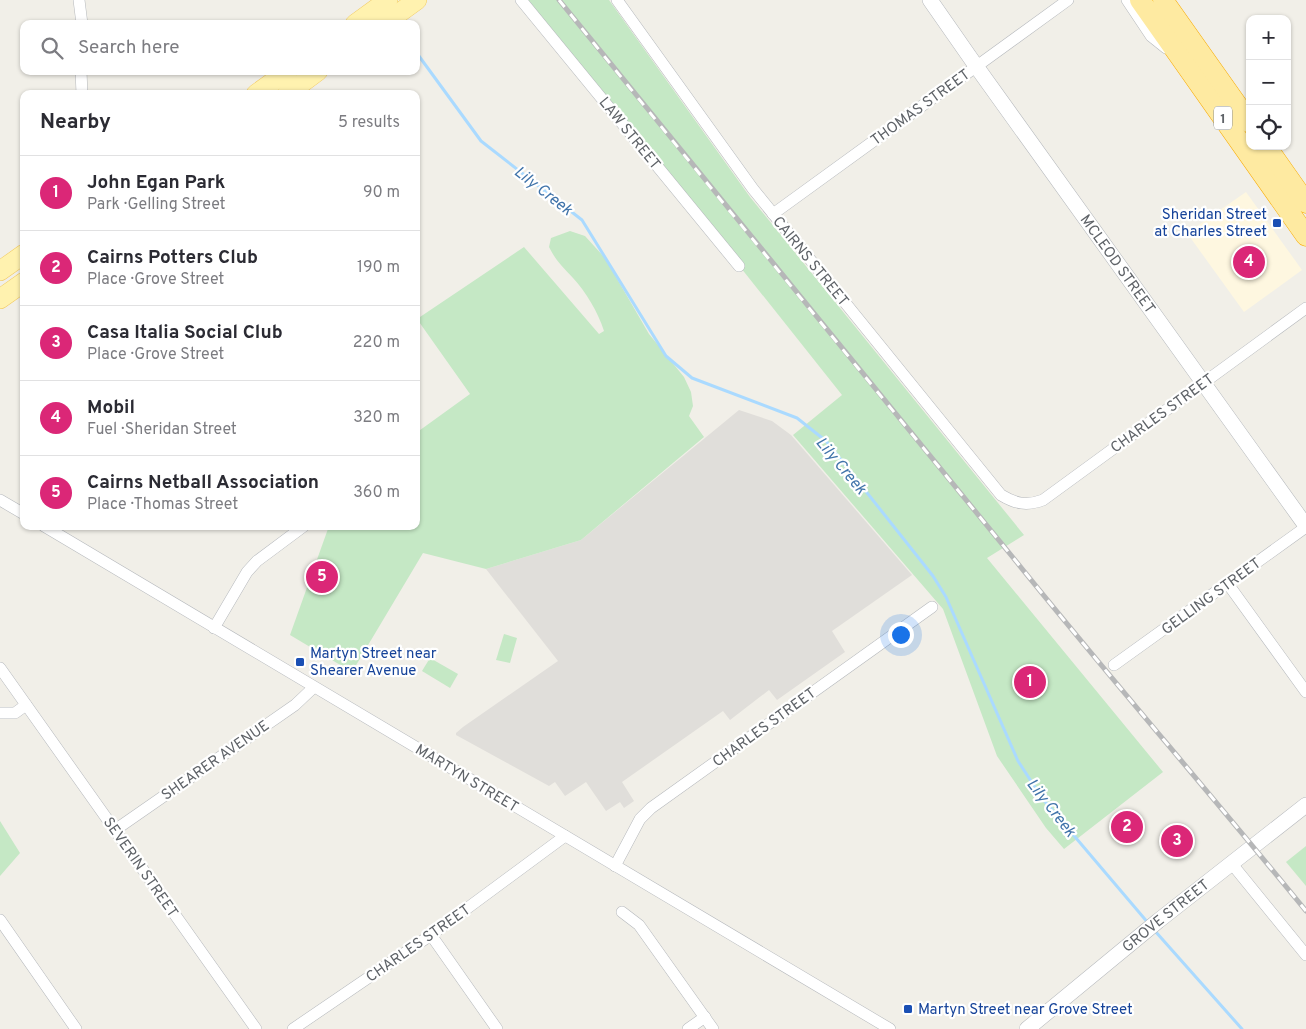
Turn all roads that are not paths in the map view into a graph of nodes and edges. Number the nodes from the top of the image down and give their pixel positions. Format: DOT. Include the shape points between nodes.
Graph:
graph roads {
  1 [pos="79,0"];
  2 [pos="521,0"];
  3 [pos="617,0"];
  4 [pos="930,0"];
  5 [pos="1068,0"];
  6 [pos="1127,0"];
  7 [pos="1140,0"];
  8 [pos="1162,0"];
  9 [pos="411,5"];
  10 [pos="383,14"];
  11 [pos="82,20"];
  12 [pos="366,20"];
  13 [pos="1182,59"];
  14 [pos="976,66"];
  15 [pos="82,75"];
  16 [pos="282,75"];
  17 [pos="313,75"];
  18 [pos="82,90"];
  19 [pos="262,90"];
  20 [pos="292,90"];
  21 [pos="1246,117"];
  22 [pos="1269,150"];
  23 [pos="1306,204"];
  24 [pos="773,214"];
  25 [pos="1306,236"];
  26 [pos="20,257"];
  27 [pos="739,266"];
  28 [pos="0,271"];
  29 [pos="20,285"];
  30 [pos="0,298"];
  31 [pos="1304,311"];
  32 [pos="1203,383"];
  33 [pos="0,500"];
  34 [pos="1022,504"];
  35 [pos="20,512"];
  36 [pos="1306,527"];
  37 [pos="51,530"];
  38 [pos="299,530"];
  39 [pos="1228,584"];
  40 [pos="932,607"];
  41 [pos="214,628"];
  42 [pos="1114,665"];
  43 [pos="0,668"];
  44 [pos="313,688"];
  45 [pos="1306,692"];
  46 [pos="26,705"];
  47 [pos="0,713"];
  48 [pos="1306,805"];
  49 [pos="115,830"];
  50 [pos="565,836"];
  51 [pos="1232,864"];
  52 [pos="615,866"];
  53 [pos="622,912"];
  54 [pos="0,920"];
  55 [pos="431,935"];
  56 [pos="1306,955"];
  57 [pos="705,1018"];
  58 [pos="76,1029"];
  59 [pos="256,1029"];
  60 [pos="293,1029"];
  61 [pos="497,1029"];
  62 [pos="688,1029"];
  63 [pos="713,1029"];
  64 [pos="890,1029"];
  65 [pos="1027,1029"];
  1 -- 11 [label="street"];
  2 -- 27 [label="street, LAW STREET"];
  3 -- 24 [label="street, CAIRNS STREET"];
  4 -- 14 [label="street, MCLEOD STREET"];
  5 -- 14 [label="street, THOMAS STREET"];
  6 -- 13 [label="street" via="1151,36"];
  7 -- 13 [label="highway, 1"];
  8 -- 21 [label="highway, 1"];
  9 -- 10 [label="main road"];
  10 -- 12 [label="main road"];
  13 -- 25 [label="highway, 1"];
  14 -- 24 [label="street, THOMAS STREET"];
  14 -- 32 [label="street, MCLEOD STREET"];
  15 -- 18 [label="street"];
  16 -- 19 [label="main road"];
  17 -- 20 [label="main road"];
  22 -- 23 [label="highway"];
  24 -- 34 [label="street, CAIRNS STREET" via="1001,494"];
  26 -- 28 [label="main road"];
  29 -- 30 [label="main road"];
  31 -- 32 [label="street, CHARLES STREET"];
  32 -- 34 [label="street, CHARLES STREET" via="1043,500"];
  32 -- 36 [label="street, MCLEOD STREET"];
  33 -- 35 [label="street"];
  36 -- 39 [label="street, GELLING STREET"];
  37 -- 41 [label="street, MARTYN STREET"];
  38 -- 41 [label="street" via="247,572"];
  39 -- 42 [label="street, GELLING STREET"];
  39 -- 45 [label="street"];
  40 -- 52 [label="street, CHARLES STREET" via="651,808 640,820"];
  41 -- 44 [label="street, MARTYN STREET"];
  43 -- 46 [label="street, SEVERIN STREET"];
  44 -- 49 [label="street, SHEARER AVENUE" via="295,705"];
  44 -- 50 [label="street, MARTYN STREET"];
  46 -- 47 [label="street" via="15,713"];
  46 -- 49 [label="street, SEVERIN STREET"];
  48 -- 51 [label="street, GROVE STREET"];
  49 -- 59 [label="street, SEVERIN STREET"];
  50 -- 52 [label="street, MARTYN STREET"];
  50 -- 55 [label="street, CHARLES STREET"];
  51 -- 56 [label="street"];
  51 -- 65 [label="street, GROVE STREET"];
  52 -- 64 [label="street, MARTYN STREET"];
  53 -- 57 [label="street" via="639,925"];
  54 -- 58 [label="street"];
  55 -- 60 [label="street, CHARLES STREET"];
  55 -- 61 [label="street"];
  57 -- 62 [label="street"];
  57 -- 63 [label="street"];
}
